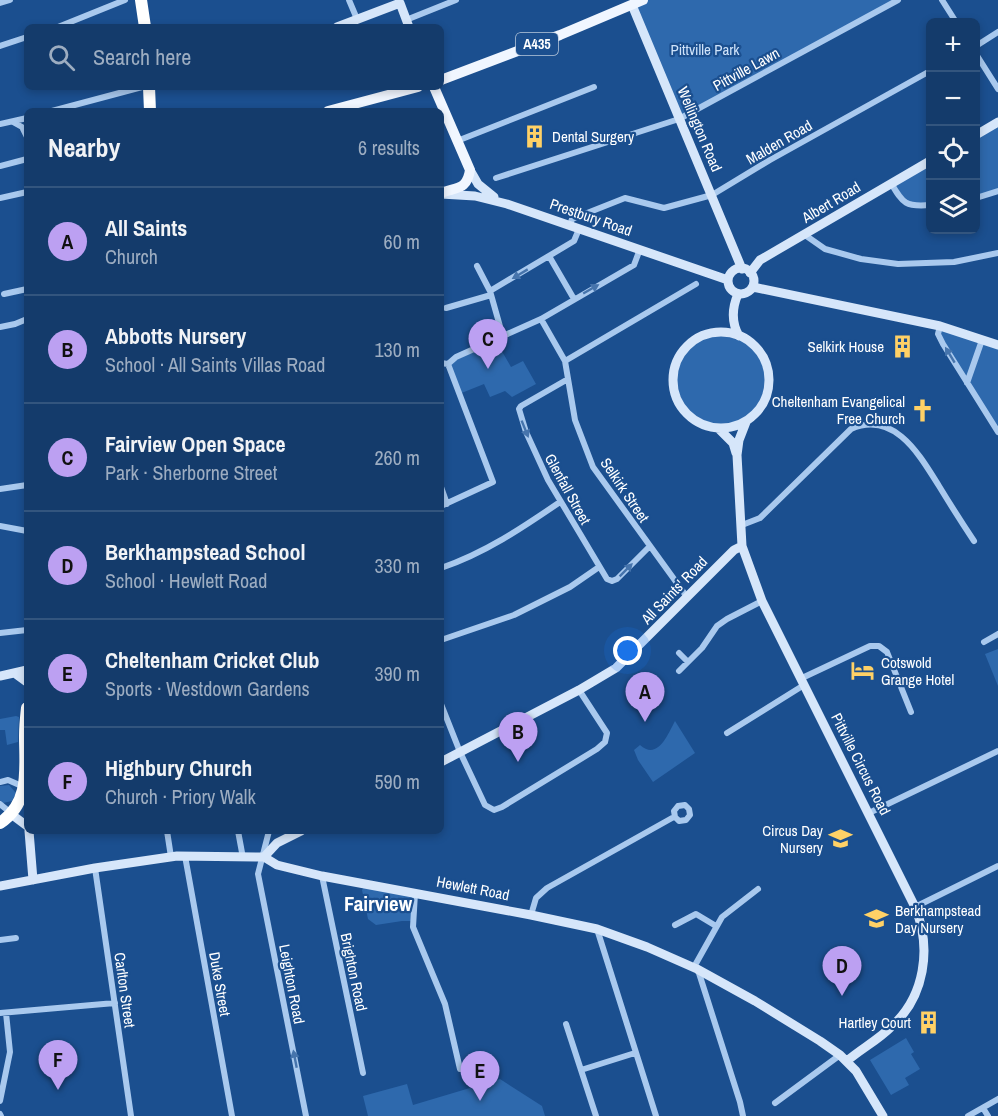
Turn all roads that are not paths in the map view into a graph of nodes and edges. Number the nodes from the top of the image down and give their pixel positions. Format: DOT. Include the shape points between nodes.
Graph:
graph roads {
  1 [pos="10,0"];
  2 [pos="125,0"];
  3 [pos="141,0"];
  4 [pos="348,0"];
  5 [pos="456,0"];
  6 [pos="898,0"];
  7 [pos="942,0"];
  8 [pos="399,1"];
  9 [pos="635,2"];
  10 [pos="0,3"];
  11 [pos="953,18"];
  12 [pos="357,19"];
  13 [pos="408,23"];
  14 [pos="65,24"];
  15 [pos="145,24"];
  16 [pos="344,24"];
  17 [pos="998,32"];
  18 [pos="24,39"];
  19 [pos="980,43"];
  20 [pos="0,46"];
  21 [pos="980,62"];
  22 [pos="928,72"];
  23 [pos="444,79"];
  24 [pos="594,87"];
  25 [pos="998,89"];
  26 [pos="146,90"];
  27 [pos="407,90"];
  28 [pos="435,90"];
  29 [pos="65,108"];
  30 [pos="149,108"];
  31 [pos="154,108"];
  32 [pos="339,108"];
  33 [pos="443,108"];
  34 [pos="444,110"];
  35 [pos="24,119"];
  36 [pos="679,119"];
  37 [pos="13,121"];
  38 [pos="998,122"];
  39 [pos="0,124"];
  40 [pos="24,130"];
  41 [pos="980,132"];
  42 [pos="457,141"];
  43 [pos="24,160"];
  44 [pos="926,163"];
  45 [pos="0,166"];
  46 [pos="470,170"];
  47 [pos="496,178"];
  48 [pos="891,183"];
  49 [pos="998,191"];
  50 [pos="444,192"];
  51 [pos="24,193"];
  52 [pos="444,193"];
  53 [pos="712,195"];
  54 [pos="980,196"];
  55 [pos="0,198"];
  56 [pos="507,204"];
  57 [pos="926,205"];
  58 [pos="574,227"];
  59 [pos="805,235"];
  60 [pos="640,249"];
  61 [pos="998,253"];
  62 [pos="549,256"];
  63 [pos="477,266"];
  64 [pos="746,271"];
  65 [pos="728,280"];
  66 [pos="696,284"];
  67 [pos="753,287"];
  68 [pos="24,290"];
  69 [pos="491,293"];
  70 [pos="4,294"];
  71 [pos="738,294"];
  72 [pos="574,299"];
  73 [pos="446,308"];
  74 [pos="541,319"];
  75 [pos="24,320"];
  76 [pos="733,320"];
  77 [pos="940,326"];
  78 [pos="0,327"];
  79 [pos="723,332"];
  80 [pos="739,336"];
  81 [pos="503,337"];
  82 [pos="982,340"];
  83 [pos="998,345"];
  84 [pos="565,361"];
  85 [pos="444,363"];
  86 [pos="568,379"];
  87 [pos="967,383"];
  88 [pos="746,422"];
  89 [pos="718,428"];
  90 [pos="998,432"];
  91 [pos="737,455"];
  92 [pos="24,485"];
  93 [pos="0,489"];
  94 [pos="560,502"];
  95 [pos="444,505"];
  96 [pos="742,525"];
  97 [pos="0,526"];
  98 [pos="24,530"];
  99 [pos="974,541"];
  100 [pos="742,546"];
  101 [pos="649,547"];
  102 [pos="444,567"];
  103 [pos="599,567"];
  104 [pos="687,597"];
  105 [pos="762,601"];
  106 [pos="24,630"];
  107 [pos="0,633"];
  108 [pos="998,634"];
  109 [pos="444,639"];
  110 [pos="984,642"];
  111 [pos="679,653"];
  112 [pos="688,662"];
  113 [pos="24,671"];
  114 [pos="679,671"];
  115 [pos="16,674"];
  116 [pos="0,676"];
  117 [pos="24,680"];
  118 [pos="803,682"];
  119 [pos="579,690"];
  120 [pos="444,712"];
  121 [pos="911,712"];
  122 [pos="728,733"];
  123 [pos="998,751"];
  124 [pos="460,752"];
  125 [pos="444,760"];
  126 [pos="0,782"];
  127 [pos="24,791"];
  128 [pos="24,794"];
  129 [pos="0,804"];
  130 [pos="870,813"];
  131 [pos="11,814"];
  132 [pos="675,817"];
  133 [pos="0,823"];
  134 [pos="24,824"];
  135 [pos="29,834"];
  136 [pos="167,834"];
  137 [pos="239,834"];
  138 [pos="268,834"];
  139 [pos="295,834"];
  140 [pos="185,855"];
  141 [pos="171,857"];
  142 [pos="243,858"];
  143 [pos="264,858"];
  144 [pos="998,866"];
  145 [pos="95,868"];
  146 [pos="322,876"];
  147 [pos="33,880"];
  148 [pos="0,886"];
  149 [pos="758,889"];
  150 [pos="415,893"];
  151 [pos="915,908"];
  152 [pos="531,915"];
  153 [pos="675,925"];
  154 [pos="716,926"];
  155 [pos="597,929"];
  156 [pos="16,938"];
  157 [pos="0,940"];
  158 [pos="696,968"];
  159 [pos="115,1003"];
  160 [pos="3,1013"];
  161 [pos="566,1024"];
  162 [pos="635,1053"];
  163 [pos="843,1058"];
  164 [pos="460,1069"];
  165 [pos="581,1070"];
  166 [pos="363,1073"];
  167 [pos="998,1099"];
  168 [pos="0,1101"];
  169 [pos="775,1103"];
  170 [pos="983,1108"];
  171 [pos="131,1116"];
  172 [pos="232,1116"];
  173 [pos="306,1116"];
  174 [pos="597,1116"];
  175 [pos="656,1116"];
  176 [pos="742,1116"];
  177 [pos="883,1116"];
  178 [pos="968,1116"];
  179 [pos="988,1116"];
  1 -- 10 [label="street"];
  2 -- 14 [label="street"];
  3 -- 15 [label="highway"];
  4 -- 12 [label="street"];
  5 -- 13 [label="street"];
  6 -- 36 [label="street, Pittville Lawn"];
  7 -- 11 [label="street"];
  8 -- 12 [label="street"];
  8 -- 13 [label="street"];
  9 -- 23 [label="main road, A435"];
  9 -- 36 [label="street, Wellington Road"];
  12 -- 16 [label="street"];
  17 -- 19 [label="street"];
  18 -- 20 [label="street"];
  21 -- 25 [label="street"];
  22 -- 53 [label="street, Malden Road"];
  24 -- 42 [label="street"];
  26 -- 29 [label="street"];
  26 -- 30 [label="highway"];
  26 -- 31 [label="main road"];
  27 -- 32 [label="main road"];
  28 -- 33 [label="main road"];
  34 -- 42 [label="main road"];
  35 -- 37 [label="street"];
  36 -- 47 [label="street, Pittville Lawn"];
  36 -- 53 [label="street, Wellington Road"];
  37 -- 39 [label="street"];
  37 -- 40 [label="street"];
  38 -- 41 [label="street"];
  42 -- 46 [label="main road"];
  43 -- 45 [label="street"];
  44 -- 48 [label="street, Albert Road"];
  46 -- 50 [label="main road" via="463,185"];
  46 -- 56 [label="street" via="487,193"];
  48 -- 57 [label="street" via="907,204"];
  48 -- 59 [label="street, Albert Road"];
  49 -- 54 [label="street"];
  51 -- 55 [label="street"];
  52 -- 56 [label="street, Prestbury Road"];
  53 -- 58 [label="street, Malden Road" via="664,208 625,198 572,219"];
  53 -- 64 [label="street, Wellington Road"];
  56 -- 58 [label="street, Prestbury Road"];
  58 -- 60 [label="street, Prestbury Road"];
  58 -- 62 [label="street, Malden Road" via="574,242"];
  59 -- 61 [label="street" via="825,249 898,264 954,262"];
  59 -- 64 [label="street, Albert Road"];
  60 -- 65 [label="street, Prestbury Road"];
  72 -- 60 [label="street, one-way" via="634,265"];
  62 -- 69 [label="street, Malden Road, one-way"];
  62 -- 72 [label="street"];
  63 -- 69 [label="street"];
  64 -- 65 [label="street" via="731,273"];
  64 -- 67 [label="street" via="753,279"];
  65 -- 71 [label="street"];
  66 -- 84 [label="street"];
  67 -- 71 [label="street"];
  67 -- 77 [label="street"];
  68 -- 70 [label="street"];
  69 -- 73 [label="street, Malden Road"];
  69 -- 81 [label="street"];
  71 -- 76 [label="street"];
  72 -- 74 [label="street"];
  74 -- 81 [label="street"];
  74 -- 84 [label="street, Selkirk Street"];
  75 -- 78 [label="street"];
  76 -- 79 [label="street"];
  76 -- 80 [label="street"];
  77 -- 82 [label="street"];
  87 -- 77 [label="street, one-way" via="938,334"];
  79 -- 80 [label="street"];
  79 -- 89 [label="street" via="708,334 689,345 680,356 673,377 677,398 687,414 702,425"];
  80 -- 88 [label="street" via="757,348 769,373 765,401"];
  81 -- 85 [label="street"];
  82 -- 83 [label="street"];
  82 -- 87 [label="street"];
  84 -- 86 [label="street, Selkirk Street"];
  85 -- 95 [label="street" via="493,482"];
  86 -- 94 [label="street, Glenfall Street, one-way" via="518,411"];
  86 -- 101 [label="street, Selkirk Street" via="577,426 593,467"];
  87 -- 90 [label="street"];
  88 -- 89 [label="street"];
  88 -- 91 [label="street, Pittville Circus Road"];
  89 -- 91 [label="street, Pittville Circus Road" via="733,443"];
  91 -- 96 [label="street, Pittville Circus Road"];
  92 -- 93 [label="street"];
  94 -- 102 [label="street" via="503,540"];
  94 -- 103 [label="street, Glenfall Street"];
  96 -- 99 [label="street" via="760,518 851,429 880,426 914,447"];
  96 -- 100 [label="street, Pittville Circus Road"];
  97 -- 98 [label="street"];
  100 -- 104 [label="street, All Saints' Road"];
  100 -- 105 [label="street, Pittville Circus Road"];
  103 -- 101 [label="street, one-way" via="607,579 615,580"];
  101 -- 104 [label="street, Selkirk Street"];
  103 -- 109 [label="street" via="570,587 514,615"];
  104 -- 119 [label="street, All Saints' Road" via="616,668"];
  105 -- 112 [label="street" via="722,622"];
  105 -- 118 [label="street, Pittville Circus Road"];
  106 -- 107 [label="street"];
  108 -- 110 [label="street"];
  111 -- 112 [label="street"];
  112 -- 114 [label="street"];
  113 -- 115 [label="street"];
  115 -- 116 [label="street"];
  115 -- 117 [label="street"];
  118 -- 121 [label="street" via="870,646 879,646 887,652"];
  118 -- 122 [label="street"];
  118 -- 130 [label="street, Pittville Circus Road"];
  119 -- 124 [label="street, All Saints' Road"];
  119 -- 124 [label="street" via="607,733 605,742 500,809 485,805"];
  120 -- 124 [label="street"];
  123 -- 130 [label="street"];
  124 -- 125 [label="street, All Saints' Road"];
  126 -- 127 [label="street" via="8,780"];
  128 -- 131 [label="highway"];
  129 -- 131 [label="street"];
  130 -- 151 [label="street, Pittville Circus Road"];
  131 -- 133 [label="highway"];
  131 -- 134 [label="street"];
  132 -- 152 [label="street" via="547,888 536,898"];
  135 -- 147 [label="street"];
  136 -- 141 [label="street"];
  137 -- 142 [label="street"];
  138 -- 143 [label="street, Leighton Road"];
  139 -- 143 [label="street" via="277,843"];
  140 -- 141 [label="street, Hewlett Road"];
  140 -- 142 [label="street, Hewlett Road"];
  140 -- 172 [label="street, Duke Street"];
  141 -- 145 [label="street, Hewlett Road"];
  142 -- 143 [label="street, Hewlett Road"];
  143 -- 146 [label="street, Hewlett Road"];
  173 -- 143 [label="street, Leighton Road, one-way" via="258,874"];
  144 -- 151 [label="street"];
  145 -- 147 [label="street, Hewlett Road"];
  145 -- 159 [label="street, Carlton Street"];
  146 -- 150 [label="street, Hewlett Road"];
  146 -- 166 [label="street, Brighton Road"];
  147 -- 148 [label="street, Hewlett Road"];
  149 -- 154 [label="street" via="725,913"];
  150 -- 152 [label="street, Hewlett Road"];
  150 -- 164 [label="street" via="413,927 445,1004"];
  151 -- 163 [label="street, Pittville Circus Road" via="925,948 918,989 892,1026"];
  152 -- 155 [label="street, Hewlett Road"];
  153 -- 154 [label="street" via="696,914"];
  154 -- 158 [label="street"];
  155 -- 158 [label="street, Hewlett Road"];
  155 -- 162 [label="street"];
  156 -- 157 [label="street"];
  158 -- 163 [label="street, Hewlett Road"];
  158 -- 176 [label="street"];
  159 -- 160 [label="street"];
  159 -- 171 [label="street, Carlton Street"];
  160 -- 168 [label="street" via="10,1052"];
  161 -- 165 [label="street"];
  162 -- 165 [label="street"];
  162 -- 175 [label="street"];
  163 -- 169 [label="street"];
  163 -- 177 [label="street, Hewlett Road" via="866,1085"];
  165 -- 174 [label="street"];
  167 -- 170 [label="street"];
  170 -- 178 [label="street"];
  170 -- 179 [label="street"];
}
